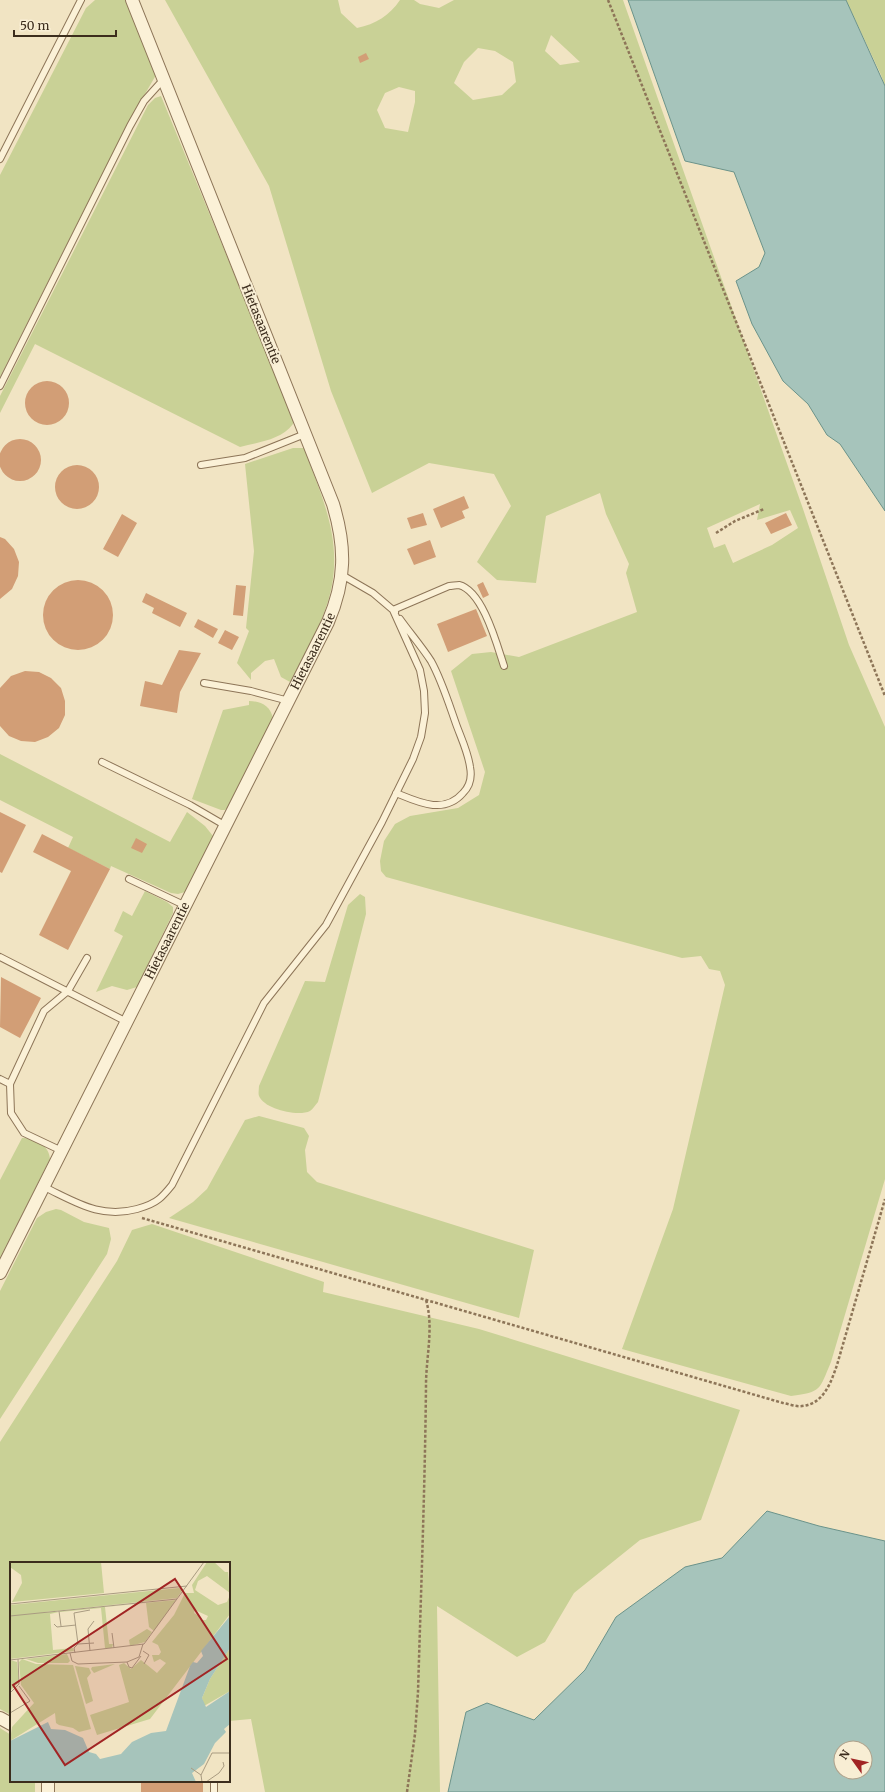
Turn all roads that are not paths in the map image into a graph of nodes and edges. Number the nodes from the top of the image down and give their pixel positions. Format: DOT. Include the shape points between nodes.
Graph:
graph roads {
  1 [pos="82,0"];
  2 [pos="132,0"];
  3 [pos="163,80"];
  4 [pos="0,159"];
  5 [pos="0,386"];
  6 [pos="305,434"];
  7 [pos="201,465"];
  8 [pos="342,575"];
  9 [pos="393,610"];
  10 [pos="504,666"];
  11 [pos="204,683"];
  12 [pos="289,701"];
  13 [pos="102,762"];
  14 [pos="396,793"];
  15 [pos="226,826"];
  16 [pos="129,878"];
  17 [pos="186,906"];
  18 [pos="0,957"];
  19 [pos="87,958"];
  20 [pos="68,991"];
  21 [pos="127,1022"];
  22 [pos="0,1079"];
  23 [pos="10,1084"];
  24 [pos="62,1150"];
  25 [pos="44,1187"];
  26 [pos="0,1273"];
  27 [pos="0,1718"];
  28 [pos="10,1723"];
  1 -- 4 [label="lane"];
  2 -- 3 [label="street, Hietasaarentie"];
  3 -- 5 [label="lane" via="144,101 130,126"];
  3 -- 6 [label="street, Hietasaarentie"];
  6 -- 7 [label="lane" via="245,458"];
  6 -- 8 [label="street, Hietasaarentie" via="338,519 343,547"];
  8 -- 9 [label="lane" via="373,593"];
  8 -- 12 [label="street, Hietasaarentie" via="332,614"];
  9 -- 10 [label="lane" via="450,586 459,585 470,592 484,610"];
  9 -- 14 [label="lane" via="420,670 425,713 421,737"];
  9 -- 14 [label="lane" via="431,662 466,751 470,774 467,789 448,804 422,804"];
  11 -- 12 [label="lane"];
  12 -- 15 [label="street, Hietasaarentie"];
  13 -- 15 [label="lane" via="190,805"];
  14 -- 25 [label="lane" via="326,925 264,1003 172,1185 158,1200 124,1212 98,1212"];
  15 -- 17 [label="street, Hietasaarentie"];
  16 -- 17 [label="lane"];
  17 -- 21 [label="street, Hietasaarentie"];
  18 -- 20 [label="lane"];
  19 -- 20 [label="lane"];
  20 -- 21 [label="lane"];
  20 -- 23 [label="lane" via="44,1011"];
  21 -- 24 [label="street, Hietasaarentie"];
  22 -- 23 [label="lane"];
  23 -- 24 [label="lane" via="11,1113 24,1133"];
  24 -- 25 [label="street, Hietasaarentie"];
  25 -- 26 [label="street, Hietasaarentie"];
  27 -- 28 [label="street"];
}
